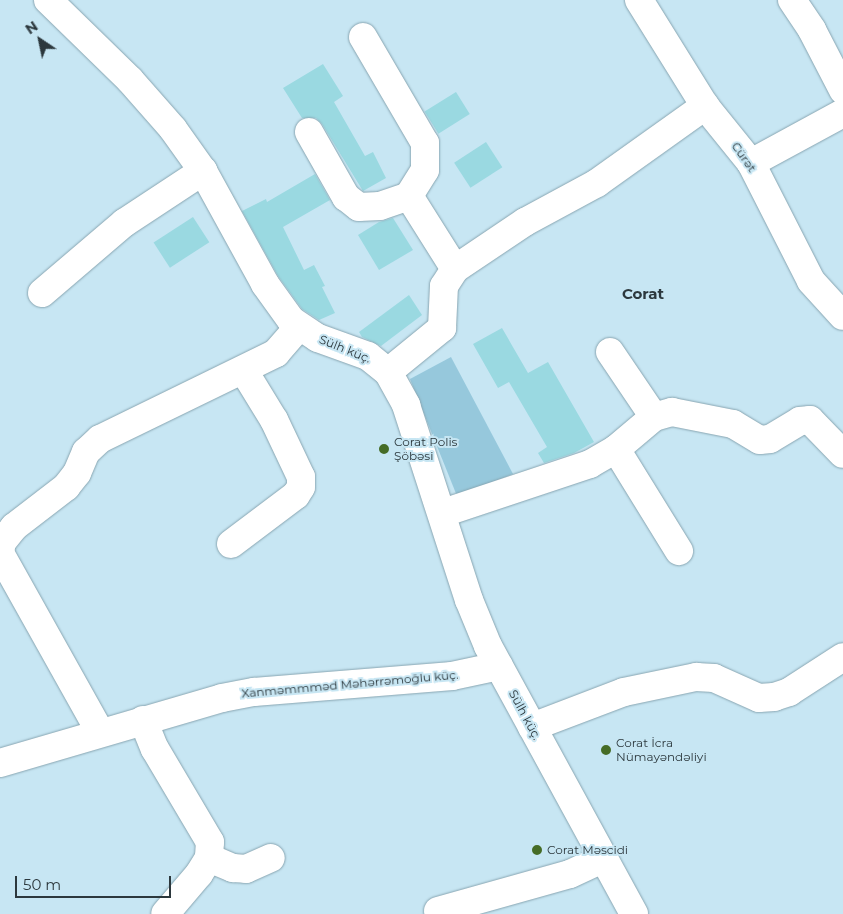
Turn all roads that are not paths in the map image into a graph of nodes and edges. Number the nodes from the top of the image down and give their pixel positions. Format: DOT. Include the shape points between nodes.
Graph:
graph roads {
  1 [pos="48,0"];
  2 [pos="639,0"];
  3 [pos="792,0"];
  4 [pos="363,37"];
  5 [pos="843,90"];
  6 [pos="705,106"];
  7 [pos="843,113"];
  8 [pos="308,132"];
  9 [pos="751,163"];
  10 [pos="203,171"];
  11 [pos="408,196"];
  12 [pos="455,269"];
  13 [pos="42,293"];
  14 [pos="843,316"];
  15 [pos="299,327"];
  16 [pos="610,352"];
  17 [pos="244,371"];
  18 [pos="388,372"];
  19 [pos="654,417"];
  20 [pos="616,448"];
  21 [pos="843,454"];
  22 [pos="443,513"];
  23 [pos="231,544"];
  24 [pos="679,551"];
  25 [pos="843,657"];
  26 [pos="499,666"];
  27 [pos="143,720"];
  28 [pos="532,727"];
  29 [pos="100,732"];
  30 [pos="0,763"];
  31 [pos="209,858"];
  32 [pos="271,858"];
  33 [pos="602,858"];
  34 [pos="438,912"];
  35 [pos="165,914"];
  36 [pos="634,914"];
  1 -- 10 [label="street, Sülh küç." via="145,95"];
  2 -- 6 [label="street, Cürət"];
  3 -- 5 [label="street" via="812,30"];
  4 -- 11 [label="street" via="425,143 425,170"];
  6 -- 9 [label="street, Cürət"];
  6 -- 12 [label="street" via="597,183 525,222"];
  7 -- 9 [label="street"];
  8 -- 11 [label="street" via="346,197 359,207 380,206"];
  9 -- 14 [label="street, Cürət" via="811,281"];
  10 -- 13 [label="street" via="124,223"];
  10 -- 15 [label="street, Sülh küç." via="266,284"];
  11 -- 12 [label="street"];
  12 -- 18 [label="street" via="444,286 442,328"];
  15 -- 17 [label="street" via="276,353"];
  15 -- 18 [label="street, Sülh küç." via="318,338 368,356"];
  16 -- 19 [label="street"];
  17 -- 23 [label="street" via="274,420 301,477 301,487 296,495"];
  17 -- 29 [label="street" via="100,438 86,452 78,473 66,487 14,527 2,542 0,553"];
  18 -- 22 [label="street, Sülh küç." via="406,405"];
  19 -- 20 [label="street"];
  19 -- 21 [label="street" via="672,412 694,414 733,424 760,440 770,439 800,421 810,420"];
  20 -- 22 [label="street" via="567,474"];
  20 -- 24 [label="street"];
  22 -- 26 [label="street, Sülh küç." via="469,600"];
  25 -- 28 [label="street" via="789,692 774,697 759,698 714,678 696,677 624,692"];
  26 -- 27 [label="street, Xanməmmməd Məhərrəmoğlu küç." via="452,676 254,692"];
  26 -- 28 [label="street, Sülh küç."];
  27 -- 29 [label="street, Xanməmmməd Məhərrəmoğlu küç."];
  27 -- 31 [label="street" via="156,750 210,842"];
  28 -- 33 [label="street, Sülh küç."];
  29 -- 30 [label="street, Xanməmmməd Məhərrəmoğlu küç."];
  31 -- 32 [label="street" via="233,868 246,869"];
  31 -- 35 [label="street"];
  33 -- 34 [label="street" via="570,874"];
  33 -- 36 [label="street, Sülh küç."];
}
